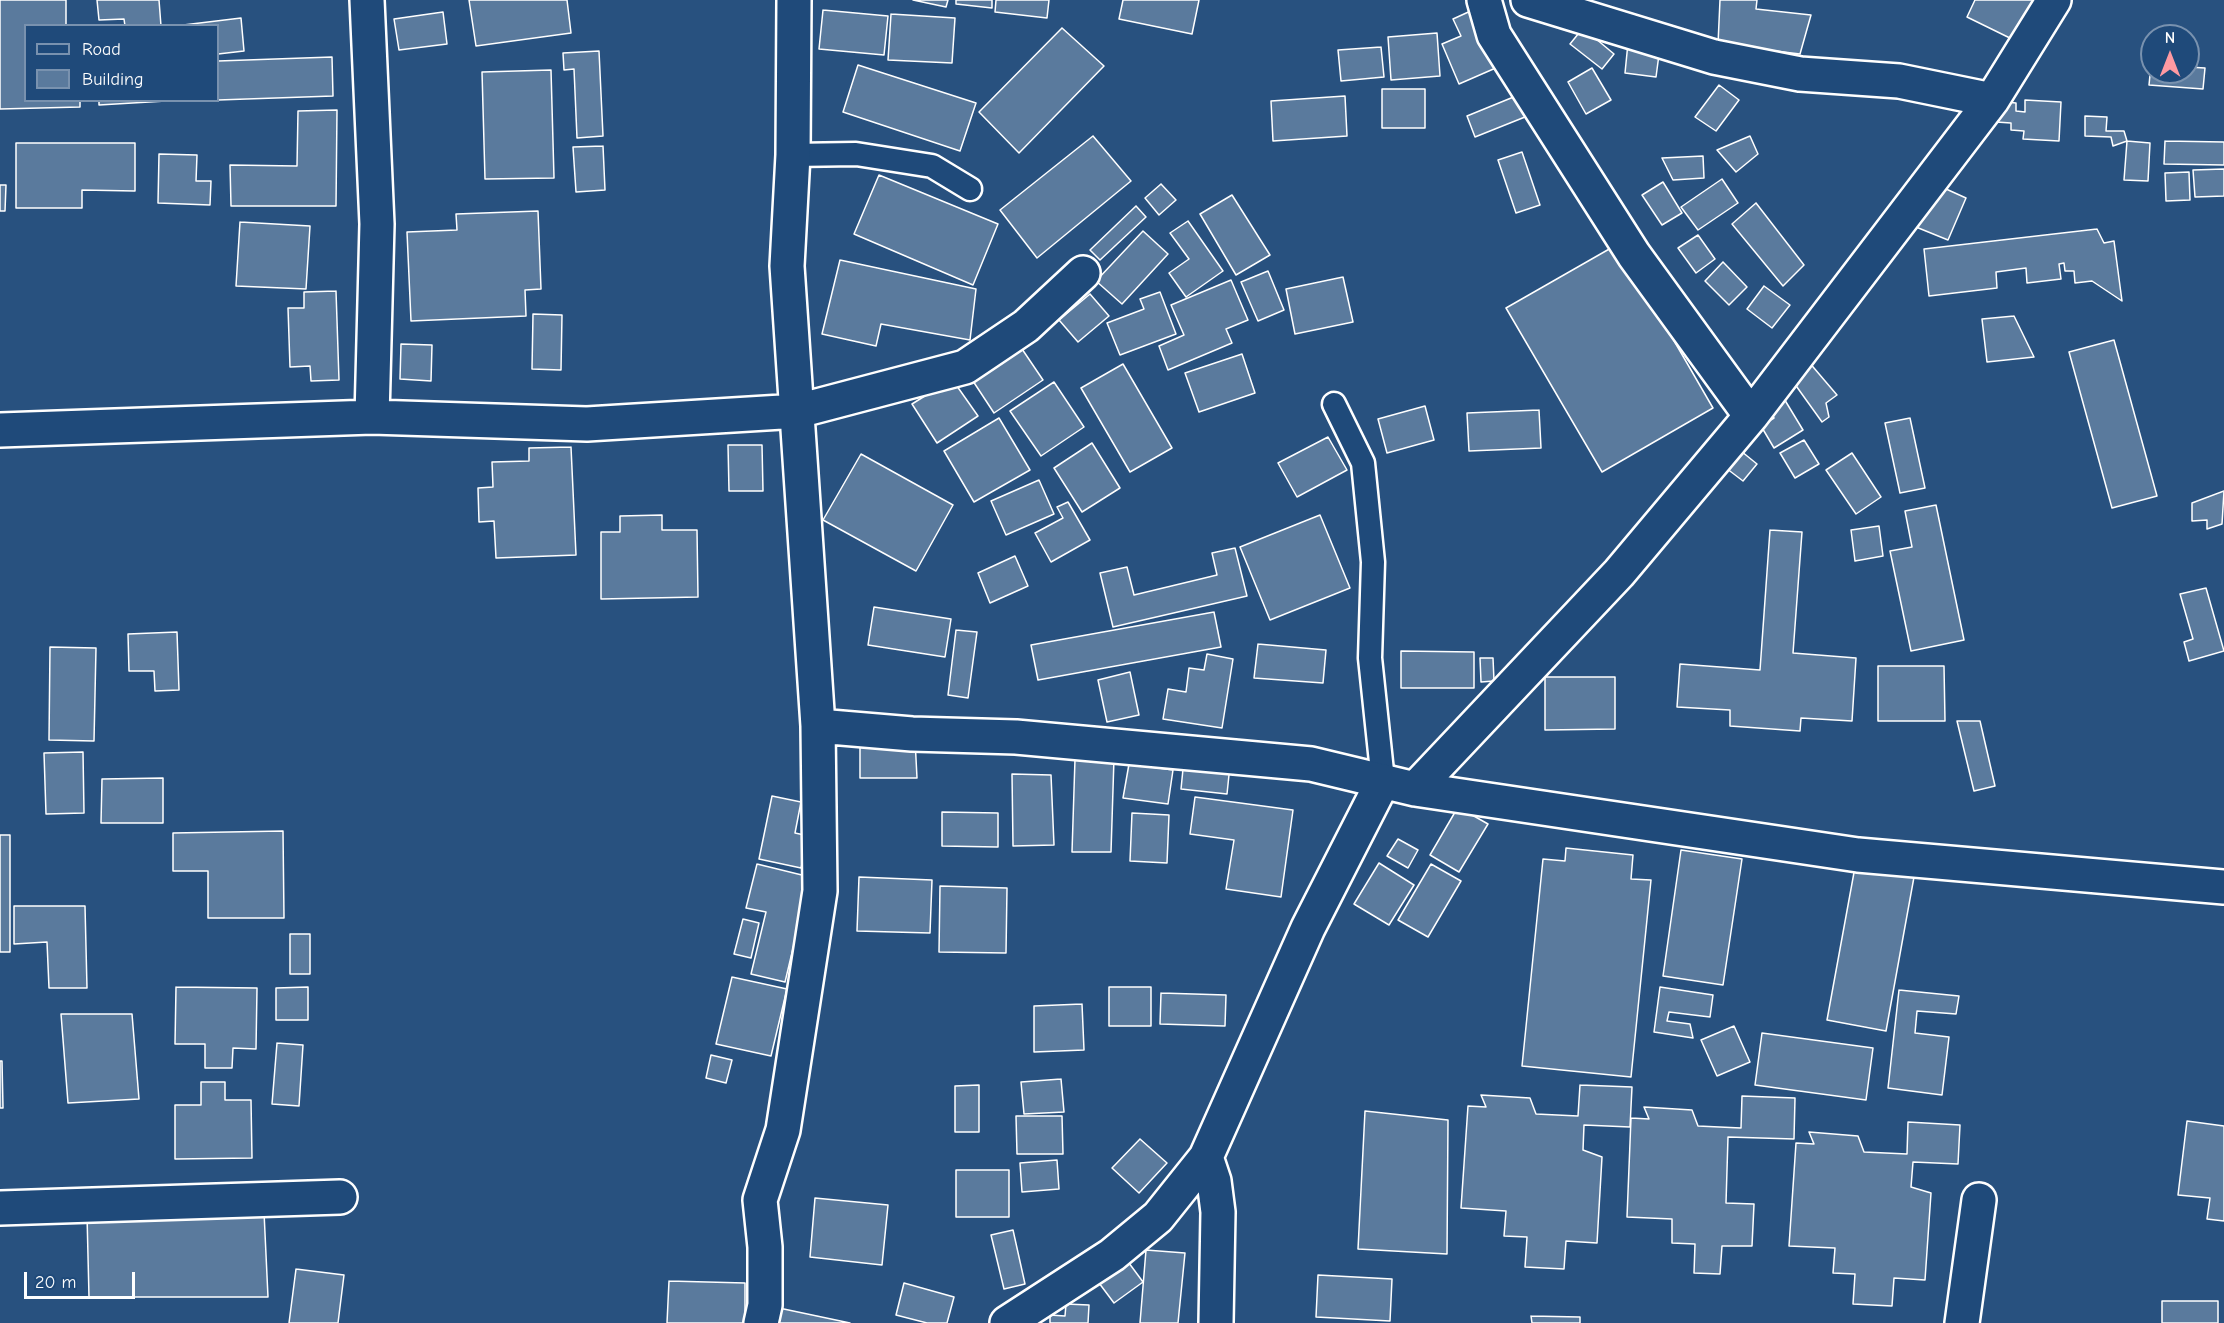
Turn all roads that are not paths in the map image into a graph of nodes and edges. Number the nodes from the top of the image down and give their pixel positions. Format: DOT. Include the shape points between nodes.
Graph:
graph roads {
  1 [pos="367,0"];
  2 [pos="794,0"];
  3 [pos="1484,0"];
  4 [pos="1528,0"];
  5 [pos="2054,0"];
  6 [pos="1992,100"];
  7 [pos="793,155"];
  8 [pos="970,189"];
  9 [pos="1083,273"];
  10 [pos="1334,404"];
  11 [pos="798,411"];
  12 [pos="1751,416"];
  13 [pos="372,417"];
  14 [pos="0,430"];
  15 [pos="818,726"];
  16 [pos="1383,781"];
  17 [pos="1416,789"];
  18 [pos="2224,887"];
  19 [pos="1206,1157"];
  20 [pos="340,1197"];
  21 [pos="1979,1200"];
  22 [pos="0,1208"];
  23 [pos="761,1323"];
  24 [pos="1007,1323"];
  25 [pos="1216,1323"];
  26 [pos="1962,1323"];
  1 -- 13 [label="street" via="377,224"];
  2 -- 7 [label="street"];
  3 -- 12 [label="street" via="1494,35 1634,255"];
  4 -- 6 [label="street" via="1714,57 1800,74 1899,81"];
  5 -- 6 [label="street"];
  6 -- 12 [label="street"];
  7 -- 8 [label="lane" via="856,154 932,166"];
  7 -- 11 [label="street" via="787,266"];
  9 -- 11 [label="street" via="1026,326 965,367"];
  10 -- 16 [label="lane" via="1363,463 1373,562 1370,658"];
  11 -- 13 [label="street" via="586,424"];
  11 -- 15 [label="street"];
  12 -- 17 [label="street" via="1619,573"];
  13 -- 14 [label="street"];
  15 -- 16 [label="street" via="1016,737 1311,764"];
  15 -- 23 [label="street" via="820,891 783,1130 760,1200 765,1258"];
  16 -- 17 [label="street"];
  16 -- 19 [label="street" via="1308,928"];
  17 -- 18 [label="street" via="1858,855"];
  19 -- 24 [label="street" via="1158,1217 1140,1233 1112,1256"];
  19 -- 25 [label="street" via="1218,1212"];
  20 -- 22 [label="street"];
  21 -- 26 [label="street"];
}
